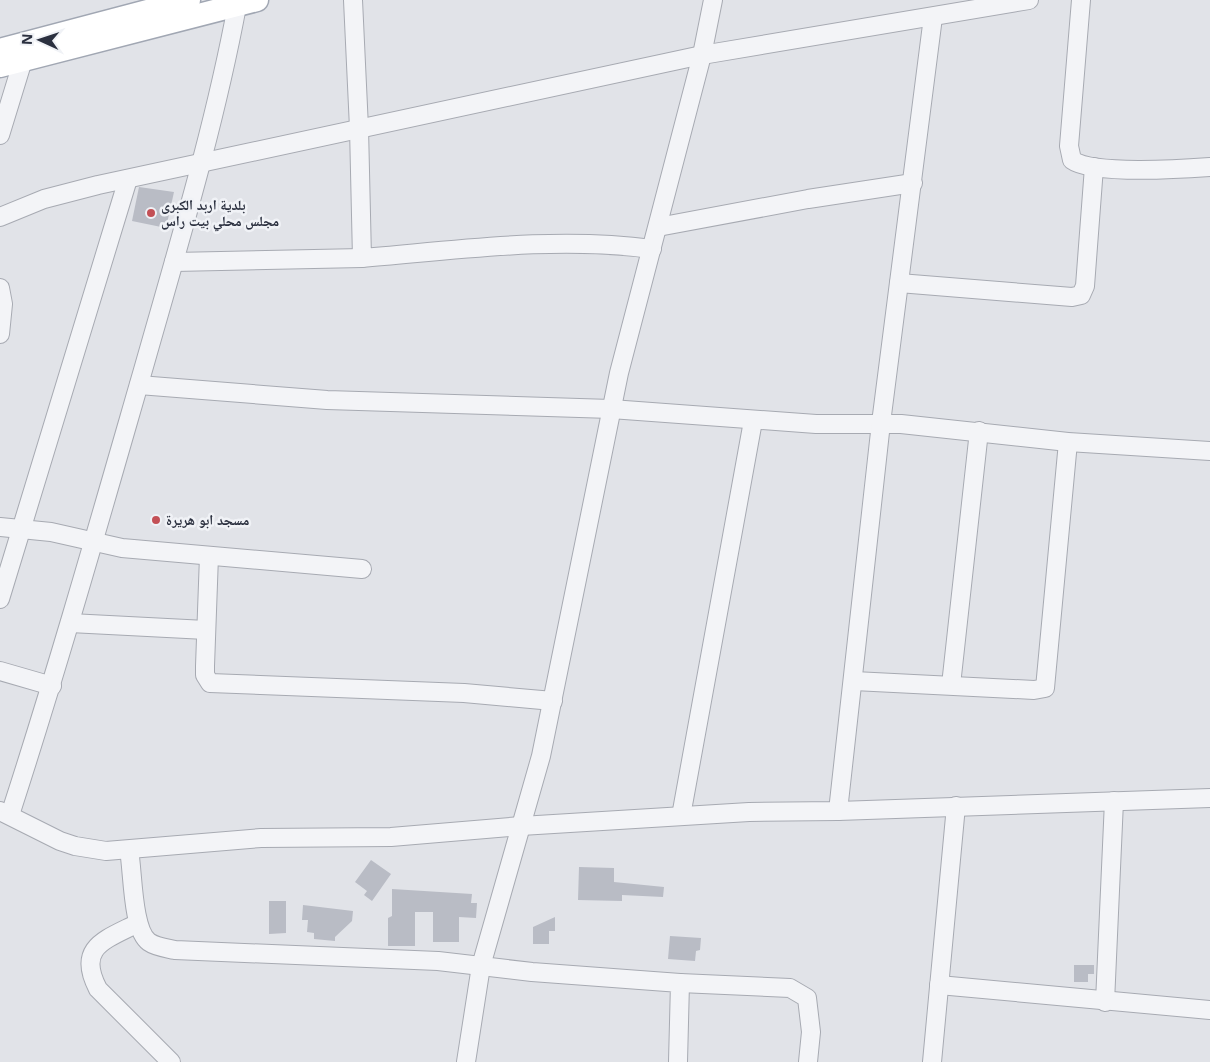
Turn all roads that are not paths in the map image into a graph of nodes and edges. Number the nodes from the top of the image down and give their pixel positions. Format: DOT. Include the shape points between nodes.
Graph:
graph roads {
  1 [pos="353,0"];
  2 [pos="713,0"];
  3 [pos="1029,0"];
  4 [pos="1081,0"];
  5 [pos="178,1"];
  6 [pos="247,3"];
  7 [pos="933,17"];
  8 [pos="0,50"];
  9 [pos="702,55"];
  10 [pos="23,60"];
  11 [pos="0,66"];
  12 [pos="360,128"];
  13 [pos="0,135"];
  14 [pos="1210,160"];
  15 [pos="200,163"];
  16 [pos="1094,167"];
  17 [pos="1210,167"];
  18 [pos="128,179"];
  19 [pos="913,183"];
  20 [pos="0,217"];
  21 [pos="658,228"];
  22 [pos="652,249"];
  23 [pos="362,258"];
  24 [pos="174,262"];
  25 [pos="899,283"];
  26 [pos="0,288"];
  27 [pos="0,334"];
  28 [pos="138,385"];
  29 [pos="611,409"];
  30 [pos="753,421"];
  31 [pos="881,423"];
  32 [pos="979,431"];
  33 [pos="1068,442"];
  34 [pos="1210,451"];
  35 [pos="0,527"];
  36 [pos="21,528"];
  37 [pos="94,541"];
  38 [pos="209,556"];
  39 [pos="362,569"];
  40 [pos="0,599"];
  41 [pos="70,623"];
  42 [pos="206,630"];
  43 [pos="0,671"];
  44 [pos="854,681"];
  45 [pos="951,685"];
  46 [pos="52,686"];
  47 [pos="553,701"];
  48 [pos="1210,798"];
  49 [pos="1114,801"];
  50 [pos="956,806"];
  51 [pos="838,812"];
  52 [pos="5,813"];
  53 [pos="681,816"];
  54 [pos="521,826"];
  55 [pos="129,850"];
  56 [pos="138,923"];
  57 [pos="481,966"];
  58 [pos="680,983"];
  59 [pos="939,985"];
  60 [pos="1106,1002"];
  61 [pos="1210,1010"];
  62 [pos="171,1062"];
  63 [pos="466,1062"];
  64 [pos="678,1062"];
  65 [pos="808,1062"];
  66 [pos="932,1062"];
  1 -- 12 [label="street"];
  2 -- 9 [label="street"];
  3 -- 7 [label="street"];
  4 -- 16 [label="street" via="1070,153 1077,164"];
  5 -- 8 [label="main road"];
  6 -- 10 [label="main road"];
  6 -- 15 [label="street" via="226,61"];
  7 -- 9 [label="street"];
  7 -- 19 [label="street"];
  9 -- 12 [label="street"];
  9 -- 21 [label="street"];
  10 -- 11 [label="main road"];
  10 -- 13 [label="street"];
  12 -- 15 [label="street"];
  12 -- 23 [label="street"];
  14 -- 17 [label="street"];
  15 -- 18 [label="street"];
  15 -- 24 [label="street"];
  16 -- 17 [label="street" via="1158,170"];
  16 -- 25 [label="street" via="1085,286 1081,295 1072,297"];
  18 -- 20 [label="street" via="44,199"];
  18 -- 36 [label="street"];
  19 -- 21 [label="street"];
  19 -- 25 [label="street"];
  21 -- 22 [label="street"];
  22 -- 23 [label="street" via="607,243 554,243"];
  22 -- 29 [label="street"];
  23 -- 24 [label="street"];
  24 -- 28 [label="street"];
  25 -- 31 [label="street"];
  26 -- 27 [label="street" via="3,304"];
  28 -- 29 [label="street" via="327,400"];
  28 -- 37 [label="street"];
  29 -- 30 [label="street"];
  29 -- 47 [label="street"];
  30 -- 31 [label="street"];
  30 -- 53 [label="street"];
  31 -- 32 [label="street"];
  31 -- 44 [label="street"];
  32 -- 33 [label="street"];
  32 -- 45 [label="street"];
  33 -- 34 [label="street"];
  33 -- 45 [label="street" via="1045,688"];
  35 -- 36 [label="street"];
  36 -- 37 [label="street"];
  36 -- 40 [label="street"];
  37 -- 38 [label="street" via="122,548"];
  37 -- 41 [label="street"];
  38 -- 39 [label="street"];
  38 -- 42 [label="street"];
  41 -- 42 [label="street"];
  41 -- 46 [label="street"];
  42 -- 47 [label="street" via="205,675 213,684 464,693"];
  43 -- 46 [label="street"];
  44 -- 45 [label="street"];
  44 -- 51 [label="street"];
  46 -- 52 [label="street"];
  47 -- 54 [label="street"];
  48 -- 49 [label="street"];
  49 -- 50 [label="street"];
  49 -- 60 [label="street"];
  50 -- 51 [label="street"];
  50 -- 59 [label="street"];
  51 -- 53 [label="street"];
  52 -- 55 [label="street" via="75,846 106,851"];
  53 -- 54 [label="street"];
  54 -- 55 [label="street" via="391,837 261,838"];
  54 -- 57 [label="street"];
  55 -- 56 [label="street"];
  56 -- 57 [label="street" via="148,942 175,950 411,959"];
  56 -- 62 [label="street" via="94,949 90,975 98,990"];
  57 -- 58 [label="street"];
  57 -- 63 [label="street"];
  58 -- 64 [label="street"];
  58 -- 65 [label="street" via="790,988 808,998"];
  59 -- 60 [label="street"];
  59 -- 66 [label="street"];
  60 -- 61 [label="street"];
}
